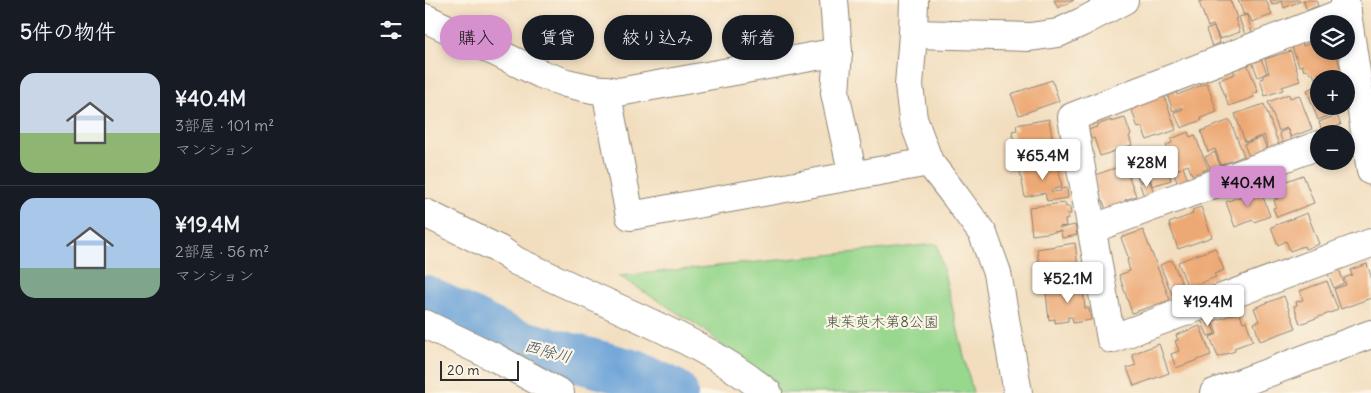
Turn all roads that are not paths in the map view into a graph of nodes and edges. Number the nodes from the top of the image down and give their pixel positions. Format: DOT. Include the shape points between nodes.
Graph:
graph roads {
  1 [pos="834,0"];
  2 [pos="914,0"];
  3 [pos="1124,0"];
  4 [pos="1346,6"];
  5 [pos="425,18"];
  6 [pos="913,34"];
  7 [pos="838,52"];
  8 [pos="606,90"];
  9 [pos="1355,125"];
  10 [pos="1355,131"];
  11 [pos="1310,147"];
  12 [pos="929,162"];
  13 [pos="1371,171"];
  14 [pos="853,176"];
  15 [pos="425,213"];
  16 [pos="1092,229"];
  17 [pos="1371,243"];
  18 [pos="425,324"];
  19 [pos="1371,334"];
  20 [pos="560,393"];
  21 [pos="768,393"];
  22 [pos="1018,393"];
  23 [pos="1214,393"];
  1 -- 7 [label="street"];
  2 -- 6 [label="street"];
  3 -- 6 [label="street" via="1058,33 1030,37"];
  4 -- 9 [label="street"];
  4 -- 16 [label="street" via="1073,117"];
  5 -- 8 [label="street" via="541,74 566,83"];
  6 -- 12 [label="street" via="909,85 913,119"];
  7 -- 8 [label="street" via="619,92"];
  7 -- 14 [label="street" via="835,93"];
  8 -- 14 [label="street" via="630,216"];
  10 -- 13 [label="street"];
  11 -- 16 [label="street"];
  12 -- 14 [label="street"];
  12 -- 22 [label="street" via="983,234 997,273"];
  15 -- 21 [label="street" via="516,261 664,329 749,377"];
  16 -- 17 [label="street" via="1111,339"];
  18 -- 20 [label="street"];
  19 -- 23 [label="street"];
}
